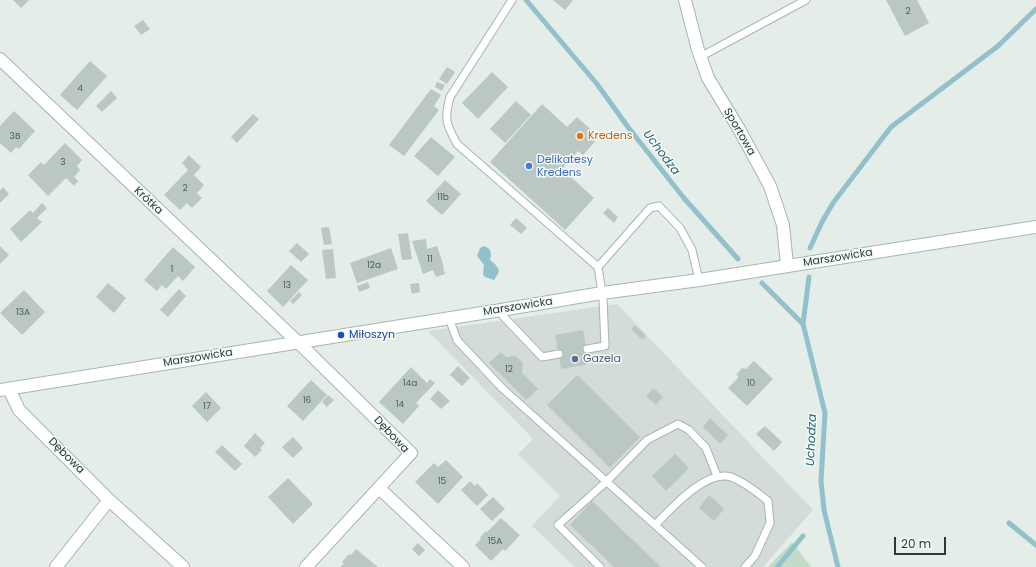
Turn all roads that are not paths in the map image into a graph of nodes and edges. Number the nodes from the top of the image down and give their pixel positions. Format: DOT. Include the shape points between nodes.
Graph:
graph roads {
  1 [pos="512,0"];
  2 [pos="685,0"];
  3 [pos="806,0"];
  4 [pos="700,57"];
  5 [pos="0,60"];
  6 [pos="1036,227"];
  7 [pos="787,265"];
  8 [pos="598,267"];
  9 [pos="699,280"];
  10 [pos="602,293"];
  11 [pos="501,310"];
  12 [pos="449,318"];
  13 [pos="298,342"];
  14 [pos="587,349"];
  15 [pos="559,354"];
  16 [pos="4,389"];
  17 [pos="717,476"];
  18 [pos="606,482"];
  19 [pos="379,488"];
  20 [pos="110,500"];
  21 [pos="655,525"];
  22 [pos="56,567"];
  23 [pos="183,567"];
  24 [pos="306,567"];
  25 [pos="463,567"];
  26 [pos="600,567"];
  27 [pos="702,567"];
  28 [pos="745,567"];
  1 -- 8 [label="lane" via="450,97 446,111 447,125 457,144"];
  2 -- 4 [label="street, Sportowa"];
  3 -- 4 [label="lane"];
  4 -- 7 [label="street, Sportowa" via="708,78 770,186 783,225"];
  5 -- 13 [label="street, Krótka"];
  6 -- 7 [label="street, Marszowicka"];
  7 -- 9 [label="street, Marszowicka"];
  8 -- 9 [label="lane" via="650,208 658,206 680,228 692,250"];
  8 -- 10 [label="lane"];
  9 -- 10 [label="street, Marszowicka"];
  10 -- 11 [label="street, Marszowicka"];
  10 -- 14 [label="lane" via="605,346"];
  11 -- 12 [label="street, Marszowicka"];
  11 -- 15 [label="lane" via="503,316 542,357"];
  12 -- 13 [label="street, Marszowicka"];
  12 -- 18 [label="lane" via="457,340 502,388"];
  13 -- 16 [label="street, Marszowicka"];
  13 -- 19 [label="street, Dębowa" via="411,454"];
  16 -- 20 [label="street, Dębowa" via="18,410"];
  17 -- 18 [label="lane" via="706,448 689,430 678,424 647,440"];
  17 -- 21 [label="lane" via="691,490"];
  17 -- 28 [label="lane" via="730,477 756,491 768,501 770,523 754,556"];
  18 -- 21 [label="lane"];
  18 -- 26 [label="lane" via="558,525"];
  19 -- 24 [label="street, Dębowa"];
  19 -- 25 [label="street"];
  20 -- 22 [label="street"];
  20 -- 23 [label="street, Dębowa"];
  21 -- 27 [label="lane"];
}
